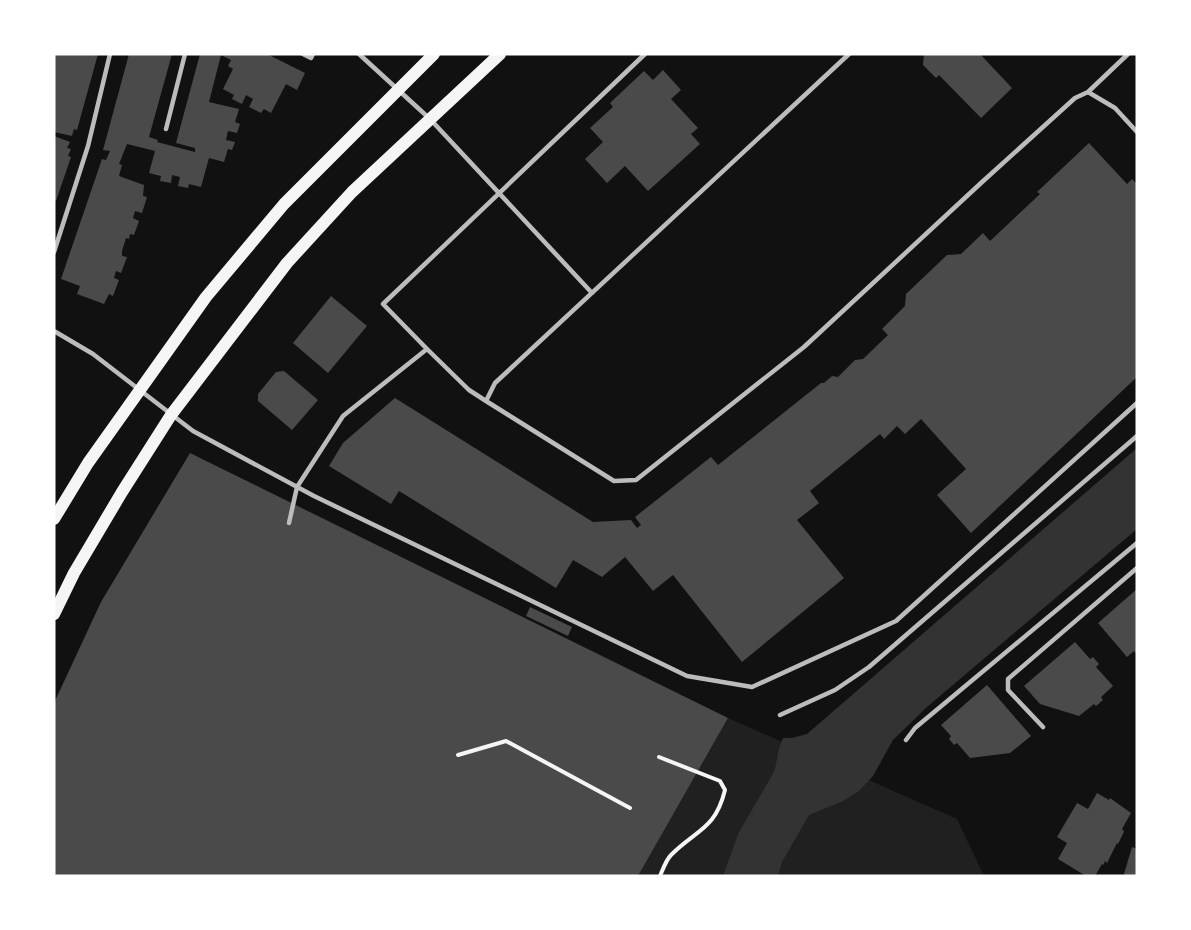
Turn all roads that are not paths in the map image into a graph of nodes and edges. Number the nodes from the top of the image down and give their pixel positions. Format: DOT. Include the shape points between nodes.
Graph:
graph roads {
  1 [pos="110,54"];
  2 [pos="185,54"];
  3 [pos="303,54"];
  4 [pos="313,54"];
  5 [pos="359,54"];
  6 [pos="434,54"];
  7 [pos="500,54"];
  8 [pos="645,54"];
  9 [pos="849,54"];
  10 [pos="1128,54"];
  11 [pos="397,90"];
  12 [pos="1088,92"];
  13 [pos="430,119"];
  14 [pos="166,129"];
  15 [pos="1137,132"];
  16 [pos="499,193"];
  17 [pos="54,252"];
  18 [pos="592,293"];
  19 [pos="54,331"];
  20 [pos="427,349"];
  21 [pos="140,389"];
  22 [pos="486,401"];
  23 [pos="1137,403"];
  24 [pos="171,415"];
  25 [pos="1137,436"];
  26 [pos="297,487"];
  27 [pos="54,519"];
  28 [pos="290,523"];
  29 [pos="1137,543"];
  30 [pos="1137,568"];
  31 [pos="54,614"];
  32 [pos="780,715"];
  33 [pos="1042,727"];
  34 [pos="906,740"];
  1 -- 17 [label="lane" via="88,146"];
  2 -- 14 [label="lane"];
  3 -- 4 [label="lane" via="311,58"];
  5 -- 11 [label="lane"];
  6 -- 11 [label="main road"];
  7 -- 13 [label="main road"];
  8 -- 16 [label="lane"];
  9 -- 18 [label="lane"];
  10 -- 12 [label="lane"];
  11 -- 13 [label="lane"];
  11 -- 21 [label="main road" via="284,204 206,297"];
  12 -- 15 [label="lane" via="1115,108"];
  12 -- 22 [label="lane" via="1076,98 981,183 804,347 636,480 614,481"];
  13 -- 16 [label="lane"];
  13 -- 24 [label="main road" via="352,192 287,263"];
  16 -- 18 [label="lane"];
  16 -- 20 [label="lane" via="383,304"];
  18 -- 22 [label="lane" via="495,383"];
  19 -- 21 [label="lane"];
  20 -- 22 [label="lane"];
  20 -- 26 [label="lane" via="344,416"];
  21 -- 24 [label="lane"];
  21 -- 27 [label="main road"];
  23 -- 26 [label="lane" via="896,621 752,687 687,676"];
  24 -- 26 [label="lane"];
  24 -- 31 [label="main road" via="74,573"];
  25 -- 32 [label="lane" via="869,667 835,690"];
  26 -- 28 [label="lane"];
  29 -- 34 [label="lane" via="915,728"];
  30 -- 33 [label="lane" via="1008,679 1008,690"];
}
